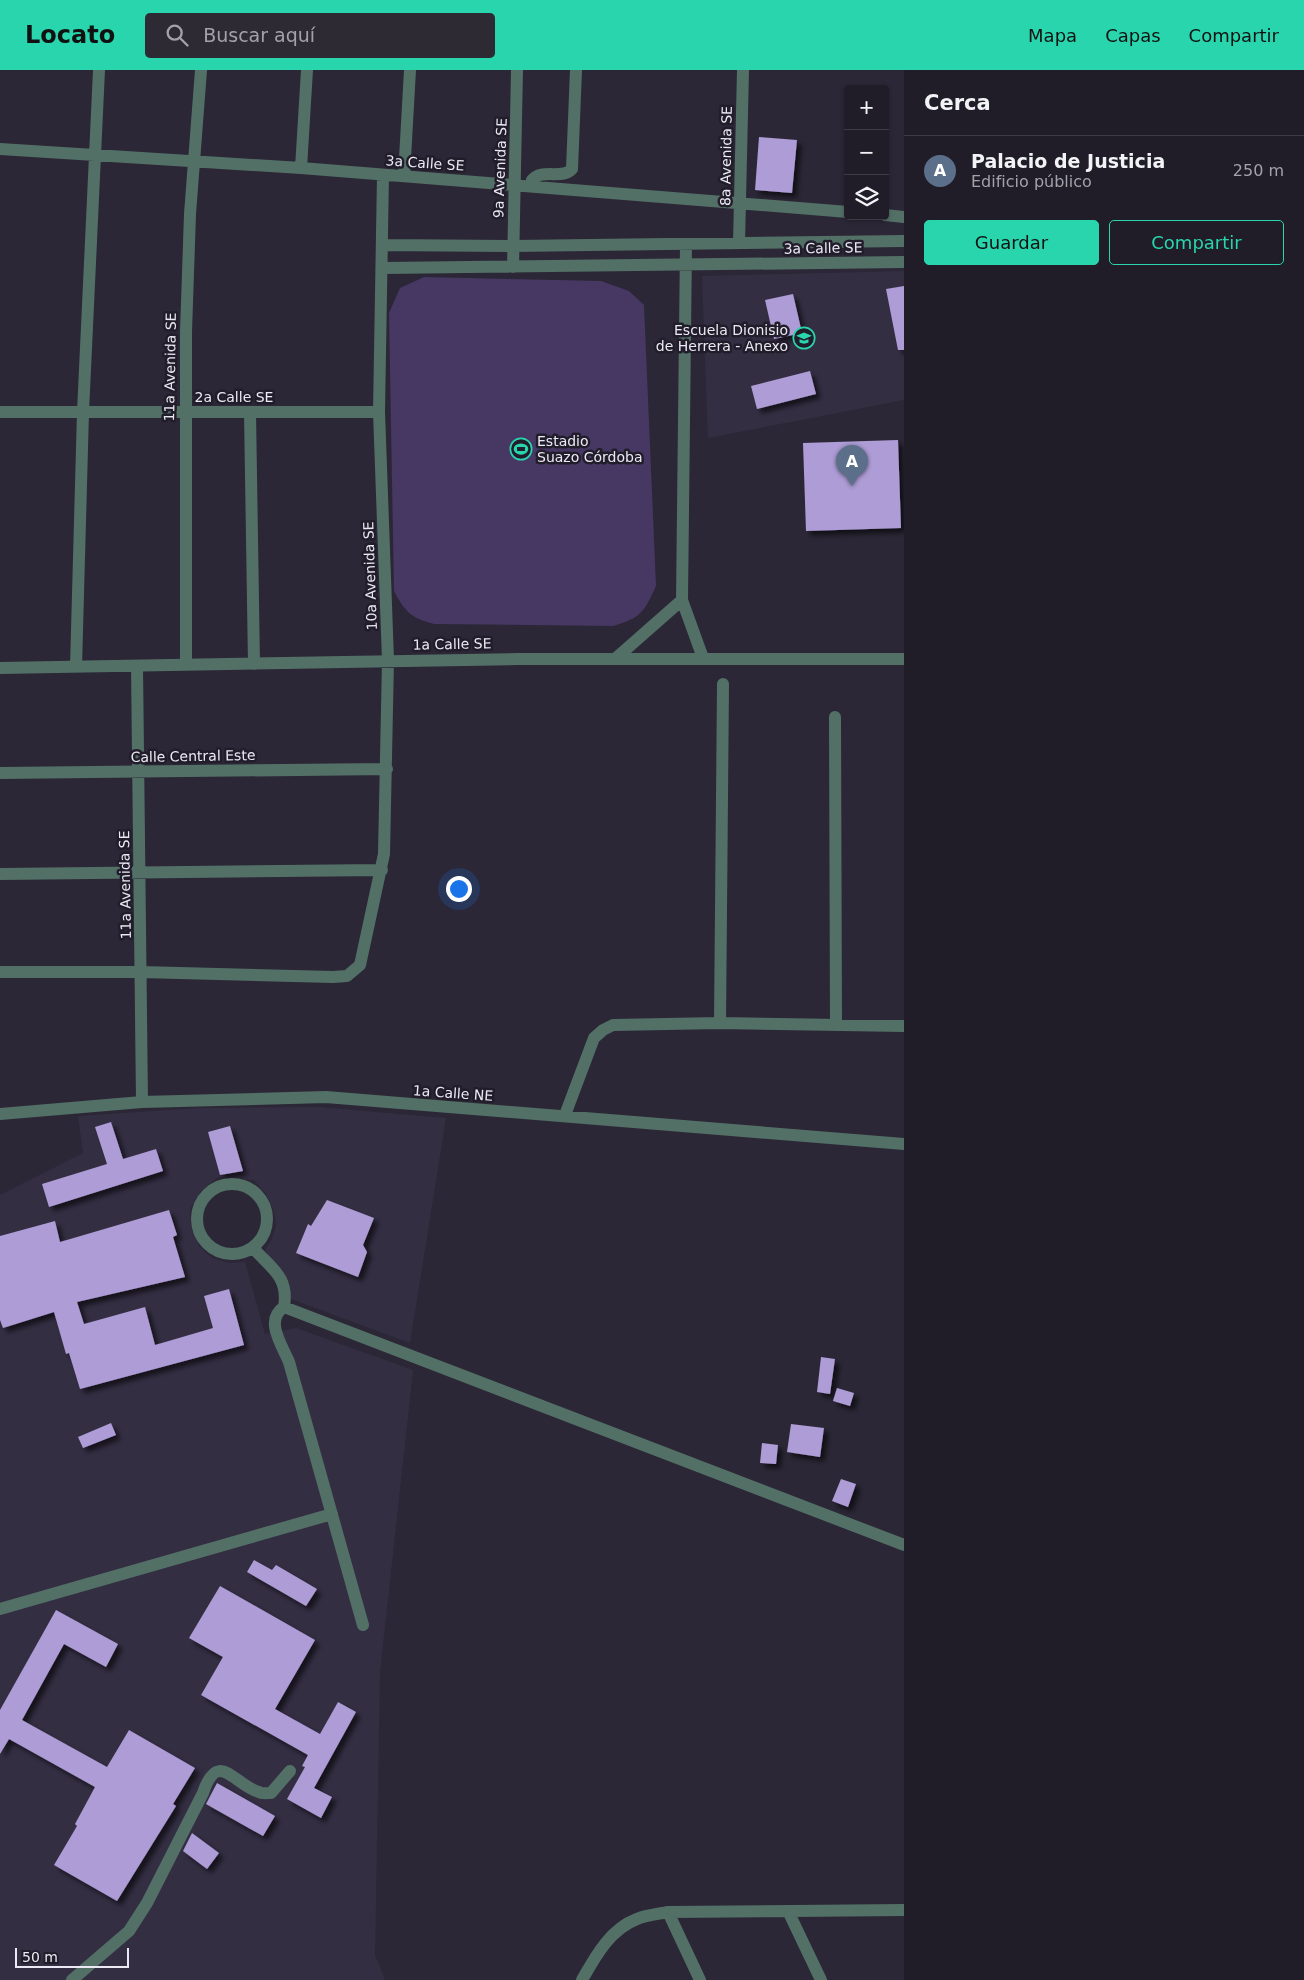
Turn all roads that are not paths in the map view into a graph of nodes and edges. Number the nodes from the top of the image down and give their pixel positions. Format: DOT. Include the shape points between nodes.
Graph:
graph roads {
  1 [pos="99,70"];
  2 [pos="201,70"];
  3 [pos="306,70"];
  4 [pos="410,70"];
  5 [pos="518,70"];
  6 [pos="576,70"];
  7 [pos="743,70"];
  8 [pos="0,149"];
  9 [pos="95,154"];
  10 [pos="194,160"];
  11 [pos="301,168"];
  12 [pos="383,175"];
  13 [pos="404,176"];
  14 [pos="514,184"];
  15 [pos="531,186"];
  16 [pos="740,202"];
  17 [pos="844,212"];
  18 [pos="889,215"];
  19 [pos="904,216"];
  20 [pos="904,241"];
  21 [pos="739,243"];
  22 [pos="686,244"];
  23 [pos="382,245"];
  24 [pos="513,246"];
  25 [pos="904,262"];
  26 [pos="686,264"];
  27 [pos="513,267"];
  28 [pos="383,268"];
  29 [pos="0,412"];
  30 [pos="83,412"];
  31 [pos="184,412"];
  32 [pos="250,412"];
  33 [pos="379,412"];
  34 [pos="682,600"];
  35 [pos="615,658"];
  36 [pos="703,658"];
  37 [pos="904,659"];
  38 [pos="388,660"];
  39 [pos="186,664"];
  40 [pos="254,664"];
  41 [pos="138,666"];
  42 [pos="76,667"];
  43 [pos="0,668"];
  44 [pos="723,684"];
  45 [pos="835,717"];
  46 [pos="387,769"];
  47 [pos="0,772"];
  48 [pos="139,772"];
  49 [pos="382,870"];
  50 [pos="140,873"];
  51 [pos="0,874"];
  52 [pos="0,972"];
  53 [pos="141,972"];
  54 [pos="720,1023"];
  55 [pos="836,1025"];
  56 [pos="904,1026"];
  57 [pos="142,1102"];
  58 [pos="0,1114"];
  59 [pos="565,1116"];
  60 [pos="904,1144"];
  61 [pos="253,1248"];
  62 [pos="284,1308"];
  63 [pos="332,1514"];
  64 [pos="904,1545"];
  65 [pos="0,1609"];
  66 [pos="364,1625"];
  67 [pos="290,1771"];
  68 [pos="904,1910"];
  69 [pos="668,1912"];
  70 [pos="789,1913"];
  71 [pos="72,1980"];
  72 [pos="582,1980"];
  73 [pos="700,1980"];
  74 [pos="821,1980"];
  1 -- 9 [label="street"];
  2 -- 10 [label="street, 11a Avenida SE"];
  3 -- 11 [label="street"];
  4 -- 13 [label="street"];
  5 -- 14 [label="street, 9a Avenida SE"];
  6 -- 15 [label="street" via="572,169 566,173 538,174"];
  7 -- 16 [label="street, 8a Avenida SE"];
  8 -- 9 [label="street, 3a Calle SE"];
  9 -- 10 [label="street, 3a Calle SE"];
  9 -- 30 [label="street"];
  10 -- 11 [label="street, 3a Calle SE"];
  10 -- 31 [label="street, 11a Avenida SE"];
  11 -- 12 [label="street, 3a Calle SE"];
  12 -- 13 [label="street, 3a Calle SE"];
  12 -- 23 [label="street, 10a Avenida SE"];
  13 -- 14 [label="street, 3a Calle SE"];
  14 -- 15 [label="street, 3a Calle SE"];
  14 -- 24 [label="street, 9a Avenida SE"];
  15 -- 16 [label="street, 3a Calle SE"];
  16 -- 17 [label="street, 3a Calle SE"];
  16 -- 21 [label="street, 8a Avenida SE"];
  18 -- 19 [label="street"];
  20 -- 21 [label="street, 3a Calle SE"];
  21 -- 22 [label="street, 3a Calle SE"];
  22 -- 24 [label="street, 3a Calle SE"];
  22 -- 26 [label="street"];
  23 -- 24 [label="street, 3a Calle SE"];
  23 -- 28 [label="street, 10a Avenida SE"];
  24 -- 27 [label="street, 9a Avenida SE"];
  25 -- 26 [label="street, 3a Calle SE"];
  26 -- 27 [label="street, 3a Calle SE"];
  26 -- 34 [label="street"];
  27 -- 28 [label="street, 3a Calle SE"];
  28 -- 33 [label="street, 10a Avenida SE"];
  29 -- 30 [label="street, 2a Calle SE"];
  30 -- 31 [label="street, 2a Calle SE"];
  30 -- 42 [label="street"];
  31 -- 32 [label="street, 2a Calle SE"];
  31 -- 39 [label="street, 11a Avenida SE"];
  32 -- 33 [label="street, 2a Calle SE"];
  32 -- 40 [label="street"];
  33 -- 38 [label="street, 10a Avenida SE"];
  34 -- 35 [label="street"];
  34 -- 36 [label="street"];
  35 -- 36 [label="street, 1a Calle SE"];
  35 -- 38 [label="street, 1a Calle SE"];
  36 -- 37 [label="street, 1a Calle SE"];
  38 -- 40 [label="street, 1a Calle SE"];
  38 -- 46 [label="street, 10a Avenida SE"];
  39 -- 40 [label="street, 1a Calle SE"];
  39 -- 41 [label="street, 1a Calle SE"];
  41 -- 42 [label="street, 1a Calle SE"];
  41 -- 48 [label="street, 11a Avenida SE"];
  42 -- 43 [label="street, 1a Calle SE"];
  44 -- 54 [label="street"];
  45 -- 55 [label="street"];
  46 -- 48 [label="street, Calle Central Este"];
  46 -- 49 [label="street, 10a Avenida SE"];
  47 -- 48 [label="street, Calle Central Este"];
  48 -- 50 [label="street, 11a Avenida SE"];
  49 -- 50 [label="street"];
  49 -- 53 [label="street, 10a Avenida SE" via="360,965 347,976"];
  50 -- 51 [label="street"];
  50 -- 53 [label="street, 11a Avenida SE"];
  52 -- 53 [label="street"];
  53 -- 57 [label="street, 11a Avenida SE"];
  54 -- 55 [label="street"];
  54 -- 59 [label="street" via="613,1025 603,1030 594,1038"];
  55 -- 56 [label="street"];
  57 -- 58 [label="street, 1a Calle NE"];
  57 -- 59 [label="street, 1a Calle NE" via="326,1098"];
  59 -- 60 [label="street, 1a Calle NE"];
  61 -- 61 [label="street" via="267,1225 266,1209 261,1199 244,1186 221,1186 211,1190 198,1208 198,1230 203,1240 221,1253 243,1253"];
  61 -- 62 [label="street" via="283,1280 286,1292"];
  62 -- 63 [label="street" via="278,1311 274,1328 289,1362"];
  62 -- 64 [label="street"];
  63 -- 65 [label="street"];
  63 -- 66 [label="street"];
  67 -- 71 [label="street" via="271,1793 259,1792 228,1772 218,1771 208,1777 147,1903 129,1931"];
  68 -- 70 [label="street"];
  69 -- 70 [label="street"];
  69 -- 72 [label="street" via="636,1919 615,1933 597,1954"];
  69 -- 73 [label="street"];
  70 -- 74 [label="street"];
}
